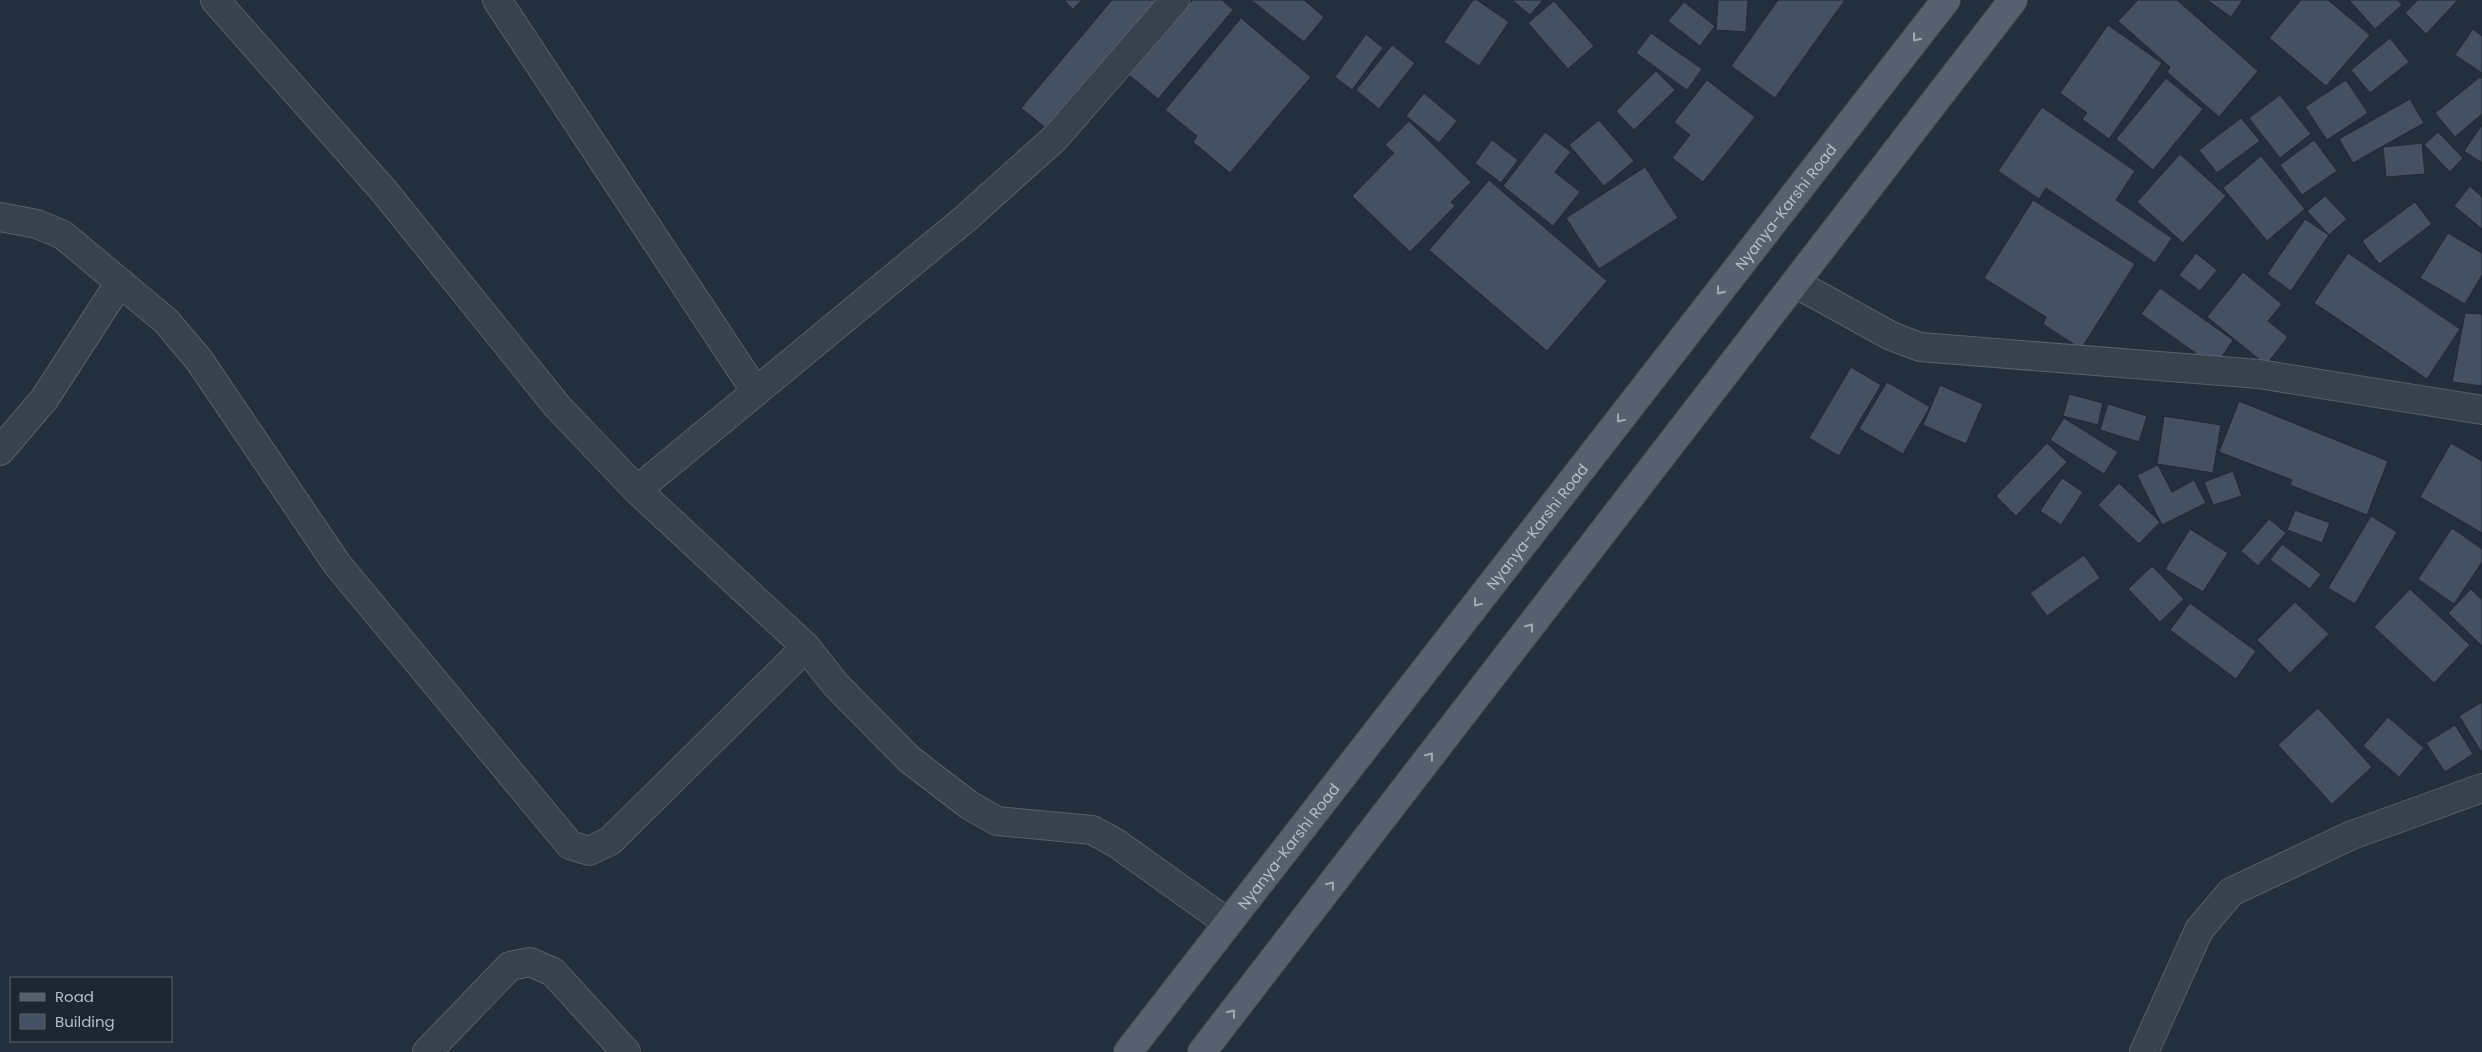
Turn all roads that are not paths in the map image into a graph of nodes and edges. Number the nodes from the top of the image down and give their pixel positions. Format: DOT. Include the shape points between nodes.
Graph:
graph roads {
  1 [pos="215,0"];
  2 [pos="497,0"];
  3 [pos="1175,0"];
  4 [pos="1946,0"];
  5 [pos="2013,0"];
  6 [pos="0,217"];
  7 [pos="120,282"];
  8 [pos="1795,283"];
  9 [pos="756,392"];
  10 [pos="2482,410"];
  11 [pos="0,451"];
  12 [pos="637,490"];
  13 [pos="806,647"];
  14 [pos="2482,788"];
  15 [pos="1228,922"];
  16 [pos="427,1052"];
  17 [pos="626,1052"];
  18 [pos="1128,1052"];
  19 [pos="1202,1052"];
  20 [pos="2144,1052"];
  1 -- 12 [label="street" via="384,192 557,406"];
  2 -- 9 [label="street"];
  3 -- 9 [label="street" via="1056,137 966,218"];
  4 -- 15 [label="main road, Nyanya-Karshi Road, one-way"];
  5 -- 8 [label="main road"];
  6 -- 7 [label="street" via="37,224 63,235"];
  7 -- 11 [label="street" via="45,398"];
  7 -- 13 [label="street" via="166,321 199,360 337,564 570,845 589,851 610,841"];
  8 -- 10 [label="street" via="1891,336 1920,346 2259,374"];
  19 -- 8 [label="main road, one-way"];
  9 -- 12 [label="street"];
  12 -- 13 [label="street"];
  13 -- 15 [label="street" via="836,685 896,747 969,806 997,821 1092,830 1116,843"];
  14 -- 20 [label="street" via="2352,835 2231,892 2199,930"];
  15 -- 18 [label="main road, Nyanya-Karshi Road"];
  16 -- 17 [label="street" via="510,966 530,962 553,972"];
}
